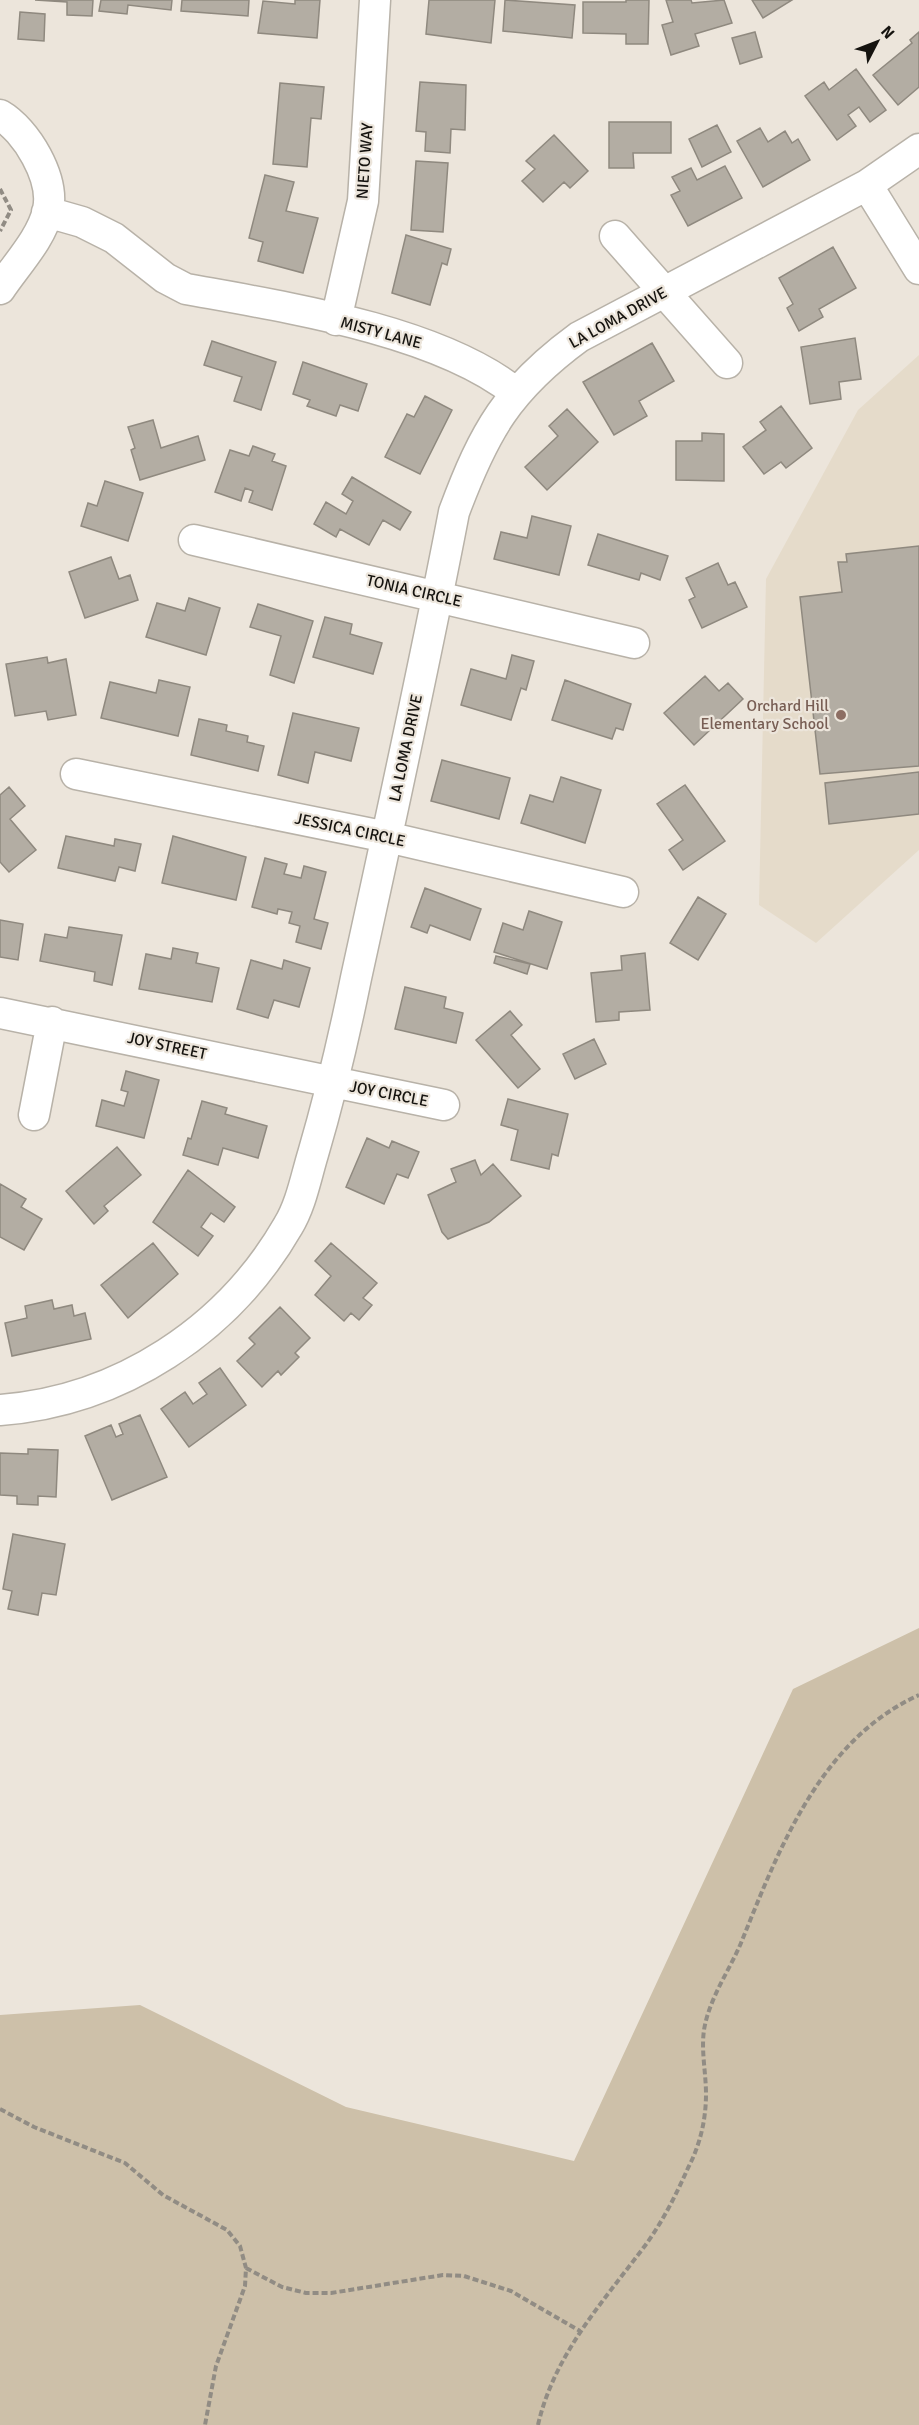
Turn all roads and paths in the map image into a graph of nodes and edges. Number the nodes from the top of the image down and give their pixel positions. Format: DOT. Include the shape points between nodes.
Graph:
graph roads {
  1 [pos="375,0"];
  2 [pos="0,115"];
  3 [pos="919,149"];
  4 [pos="867,185"];
  5 [pos="0,189"];
  6 [pos="47,212"];
  7 [pos="0,231"];
  8 [pos="615,236"];
  9 [pos="919,269"];
  10 [pos="0,289"];
  11 [pos="663,292"];
  12 [pos="336,320"];
  13 [pos="727,363"];
  14 [pos="515,392"];
  15 [pos="194,540"];
  16 [pos="438,597"];
  17 [pos="634,643"];
  18 [pos="76,774"];
  19 [pos="387,837"];
  20 [pos="623,892"];
  21 [pos="0,1013"];
  22 [pos="52,1022"];
  23 [pos="334,1082"];
  24 [pos="444,1105"];
  25 [pos="34,1115"];
  26 [pos="0,1410"];
  27 [pos="919,1695"];
  28 [pos="0,2109"];
  29 [pos="246,2268"];
  30 [pos="580,2331"];
  31 [pos="205,2425"];
  32 [pos="538,2425"];
  1 -- 12 [label="street, NIETO WAY" via="363,201"];
  2 -- 6 [label="street" via="14,123 32,146 46,186"];
  3 -- 4 [label="street, LA LOMA DRIVE"];
  4 -- 9 [label="street"];
  4 -- 11 [label="street, LA LOMA DRIVE"];
  5 -- 7 [label="path" via="11,210"];
  6 -- 10 [label="street" via="36,236"];
  6 -- 12 [label="street, MISTY LANE" via="82,222 114,238 165,278 186,289"];
  8 -- 11 [label="street"];
  11 -- 13 [label="street"];
  11 -- 14 [label="street, LA LOMA DRIVE" via="579,337 546,361"];
  12 -- 14 [label="street, MISTY LANE" via="421,342 493,374"];
  14 -- 16 [label="street, LA LOMA DRIVE" via="469,470 454,512"];
  15 -- 16 [label="street, TONIA CIRCLE"];
  16 -- 17 [label="street, TONIA CIRCLE"];
  16 -- 19 [label="street, LA LOMA DRIVE"];
  18 -- 19 [label="street, JESSICA CIRCLE"];
  19 -- 20 [label="street, JESSICA CIRCLE"];
  19 -- 23 [label="street, LA LOMA DRIVE"];
  21 -- 22 [label="street, JOY STREET"];
  22 -- 23 [label="street, JOY STREET"];
  22 -- 25 [label="street"];
  23 -- 24 [label="street, JOY CIRCLE"];
  23 -- 26 [label="street, LA LOMA DRIVE" via="290,1224 256,1276 237,1297 160,1360 132,1374 61,1400"];
  27 -- 30 [label="path" via="885,1714 838,1758 779,1851 704,2028 706,2104 697,2149 645,2245"];
  28 -- 29 [label="path" via="34,2127 125,2163 164,2195 227,2230 240,2246"];
  29 -- 30 [label="path" via="282,2287 306,2293 331,2293 443,2275 464,2276 511,2291"];
  29 -- 31 [label="path" via="245,2286 216,2366"];
  30 -- 32 [label="path" via="547,2395"];
}
